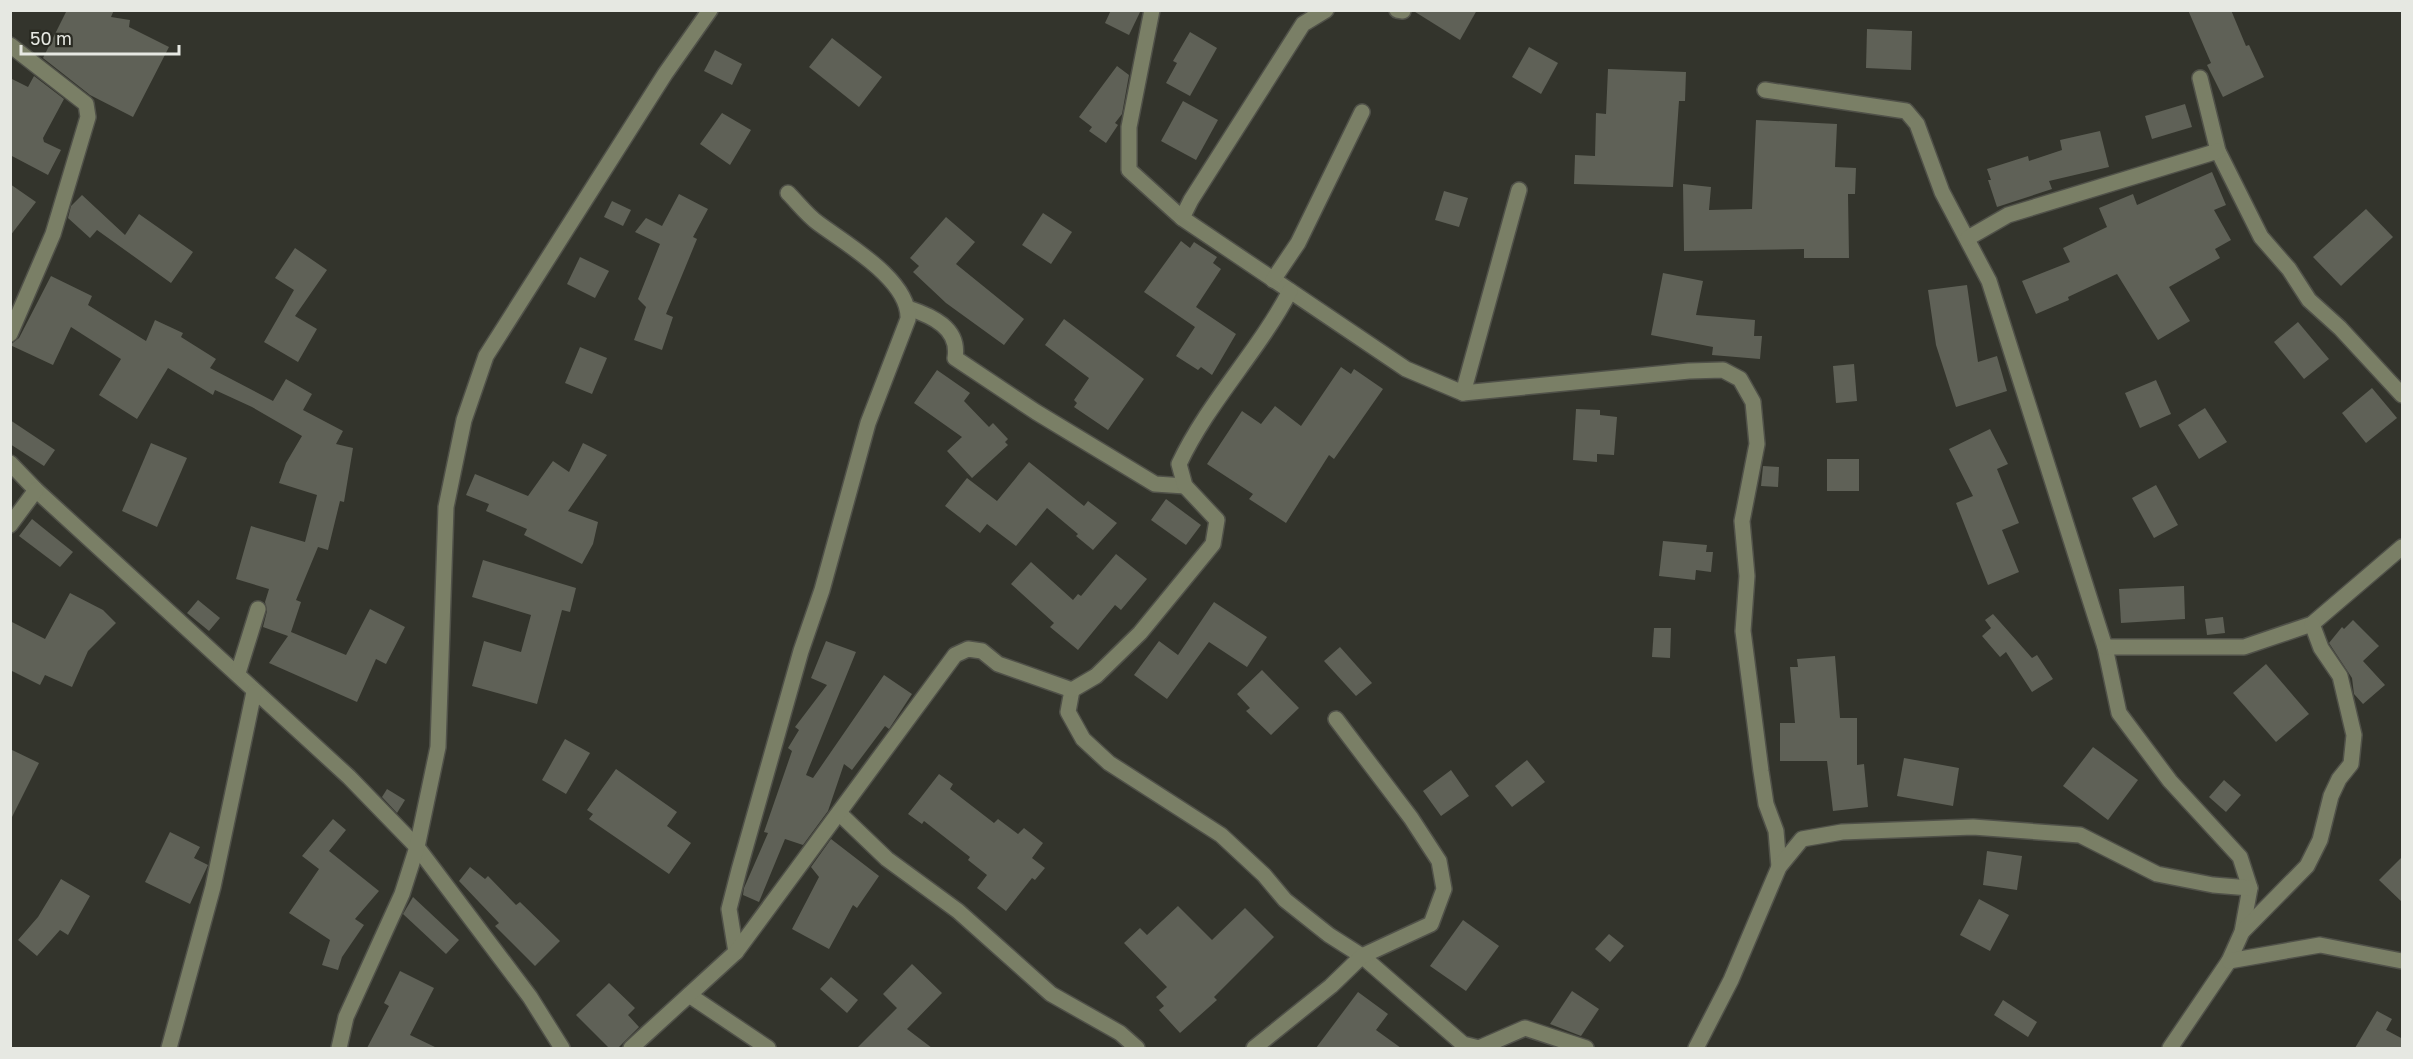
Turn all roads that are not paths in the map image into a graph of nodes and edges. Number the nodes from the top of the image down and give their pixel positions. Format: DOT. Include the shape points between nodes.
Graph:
graph roads {
  1 [pos="710,10"];
  2 [pos="1152,10"];
  3 [pos="1326,10"];
  4 [pos="1397,10"];
  5 [pos="1403,11"];
  6 [pos="10,45"];
  7 [pos="2200,78"];
  8 [pos="1765,90"];
  9 [pos="1362,112"];
  10 [pos="2218,151"];
  11 [pos="1519,190"];
  12 [pos="788,193"];
  13 [pos="1182,218"];
  14 [pos="1968,238"];
  15 [pos="1273,280"];
  16 [pos="1290,291"];
  17 [pos="908,308"];
  18 [pos="10,334"];
  19 [pos="1462,393"];
  20 [pos="2403,395"];
  21 [pos="10,463"];
  22 [pos="1185,486"];
  23 [pos="36,490"];
  24 [pos="10,525"];
  25 [pos="2403,547"];
  26 [pos="258,609"];
  27 [pos="2312,624"];
  28 [pos="2105,647"];
  29 [pos="238,673"];
  30 [pos="1072,690"];
  31 [pos="254,692"];
  32 [pos="1336,719"];
  33 [pos="839,813"];
  34 [pos="417,847"];
  35 [pos="1779,867"];
  36 [pos="2250,888"];
  37 [pos="2241,932"];
  38 [pos="735,952"];
  39 [pos="1362,956"];
  40 [pos="2229,961"];
  41 [pos="2403,961"];
  42 [pos="689,995"];
  43 [pos="169,1048"];
  44 [pos="339,1048"];
  45 [pos="562,1048"];
  46 [pos="631,1048"];
  47 [pos="768,1048"];
  48 [pos="1137,1048"];
  49 [pos="1254,1048"];
  50 [pos="1586,1048"];
  51 [pos="1696,1048"];
  52 [pos="2170,1048"];
  1 -- 34 [label="street" via="659,83 486,356 464,420 446,507 438,747"];
  2 -- 13 [label="street" via="1129,127 1129,170"];
  3 -- 13 [label="street" via="1303,24"];
  4 -- 5 [label="street"];
  6 -- 18 [label="street" via="86,104 88,117 53,234"];
  7 -- 10 [label="street"];
  8 -- 14 [label="street" via="1906,111 1917,124 1942,192"];
  9 -- 15 [label="street" via="1298,243"];
  10 -- 14 [label="street" via="2008,215"];
  10 -- 20 [label="street" via="2261,237 2309,300"];
  11 -- 19 [label="street"];
  12 -- 17 [label="street" via="816,222 854,248 891,281"];
  13 -- 15 [label="street"];
  14 -- 28 [label="street" via="1989,281"];
  15 -- 16 [label="street"];
  16 -- 19 [label="street" via="1406,369"];
  16 -- 22 [label="street" via="1271,327 1190,440 1179,464"];
  17 -- 22 [label="street" via="935,318 952,335 955,358 1036,412 1155,484"];
  17 -- 38 [label="street" via="902,340 868,423 739,870 729,909"];
  19 -- 35 [label="street" via="1724,370 1746,386 1753,402 1757,444 1742,521 1746,576 1743,630 1766,804 1776,831"];
  21 -- 23 [label="street"];
  22 -- 30 [label="street" via="1217,520 1213,544 1140,633 1096,676"];
  23 -- 24 [label="street"];
  23 -- 29 [label="street"];
  25 -- 27 [label="street"];
  26 -- 29 [label="street"];
  27 -- 28 [label="street" via="2244,647"];
  27 -- 37 [label="street" via="2320,648 2340,676 2354,735 2351,764 2331,796 2320,840 2307,866"];
  28 -- 36 [label="street" via="2118,713 2170,781 2240,857"];
  29 -- 31 [label="street"];
  30 -- 33 [label="street" via="998,664 981,651 968,649 955,655"];
  30 -- 39 [label="street" via="1068,712 1083,739 1109,763 1221,836 1285,900"];
  31 -- 34 [label="street" via="349,777"];
  31 -- 43 [label="street" via="213,887"];
  32 -- 39 [label="street" via="1439,861 1444,889 1431,924"];
  33 -- 38 [label="street"];
  33 -- 48 [label="street" via="888,859 958,911 1052,994 1120,1033"];
  34 -- 44 [label="street" via="402,894 346,1017"];
  34 -- 45 [label="street" via="530,997"];
  35 -- 36 [label="street" via="1802,839 1842,832 1973,827 2080,835 2157,874"];
  35 -- 51 [label="street" via="1731,980"];
  36 -- 37 [label="street"];
  37 -- 40 [label="street"];
  38 -- 42 [label="street"];
  39 -- 49 [label="street"];
  39 -- 50 [label="street" via="1463,1044 1479,1048 1525,1028"];
  40 -- 41 [label="street" via="2320,945"];
  40 -- 52 [label="street"];
  42 -- 46 [label="street"];
  42 -- 47 [label="street"];
}
